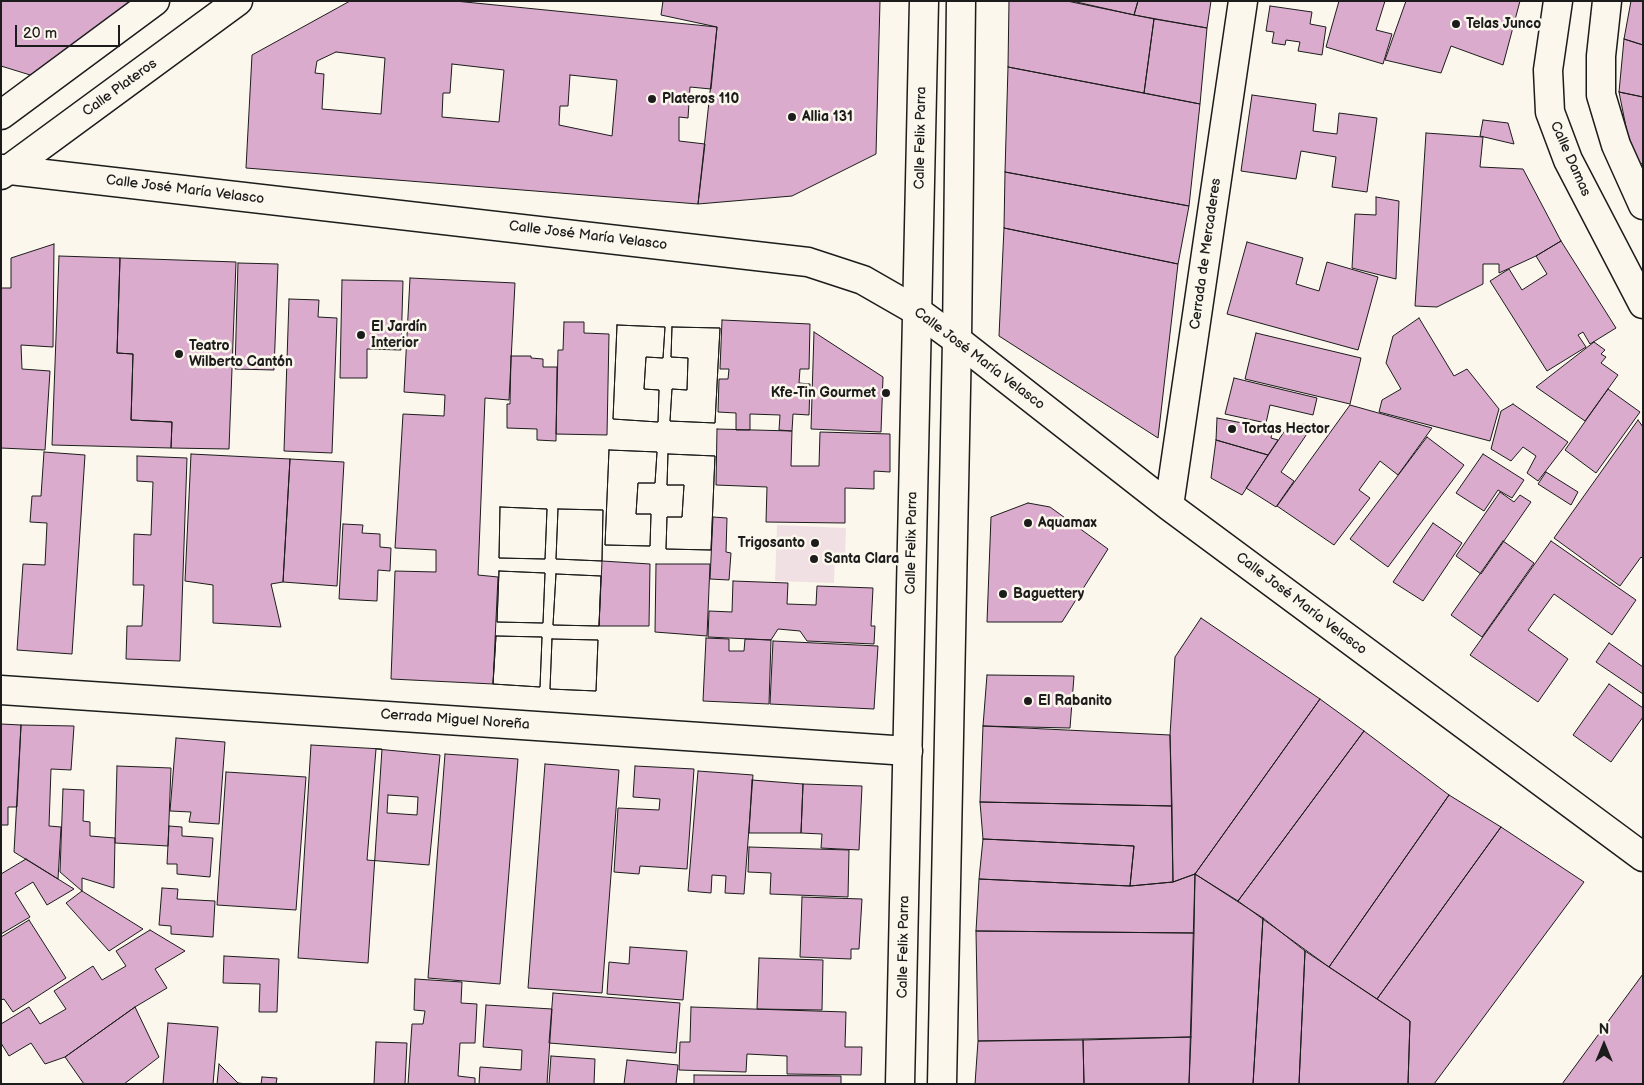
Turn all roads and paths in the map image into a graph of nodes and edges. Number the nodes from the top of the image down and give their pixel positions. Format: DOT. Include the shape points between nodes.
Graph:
graph roads {
  1 [pos="154,1"];
  2 [pos="238,1"];
  3 [pos="924,1"];
  4 [pos="961,1"];
  5 [pos="1243,1"];
  6 [pos="1558,1"];
  7 [pos="1607,1"];
  8 [pos="1,115"];
  9 [pos="4,172"];
  10 [pos="1643,205"];
  11 [pos="1643,304"];
  12 [pos="917,311"];
  13 [pos="957,340"];
  14 [pos="1169,506"];
  15 [pos="1,690"];
  16 [pos="908,751"];
  17 [pos="1643,857"];
  18 [pos="900,1084"];
  19 [pos="942,1084"];
  1 -- 8 [label="street"];
  2 -- 9 [label="street, Calle Plateros"];
  3 -- 12 [label="street, Calle Felix Parra"];
  4 -- 13 [label="street"];
  5 -- 14 [label="street, Cerrada de Mercaderes"];
  6 -- 11 [label="street, Calle Damas" via="1548,70 1550,112 1568,160"];
  7 -- 10 [label="street" via="1601,94 1616,145"];
  9 -- 12 [label="street, Calle José María Velasco" via="808,262 863,280"];
  12 -- 13 [label="street, Calle José María Velasco"];
  12 -- 16 [label="street, Calle Felix Parra"];
  13 -- 14 [label="street, Calle José María Velasco"];
  13 -- 19 [label="street"];
  14 -- 17 [label="street, Calle José María Velasco"];
  15 -- 16 [label="street, Cerrada Miguel Noreña"];
  16 -- 18 [label="street, Calle Felix Parra"];
}
